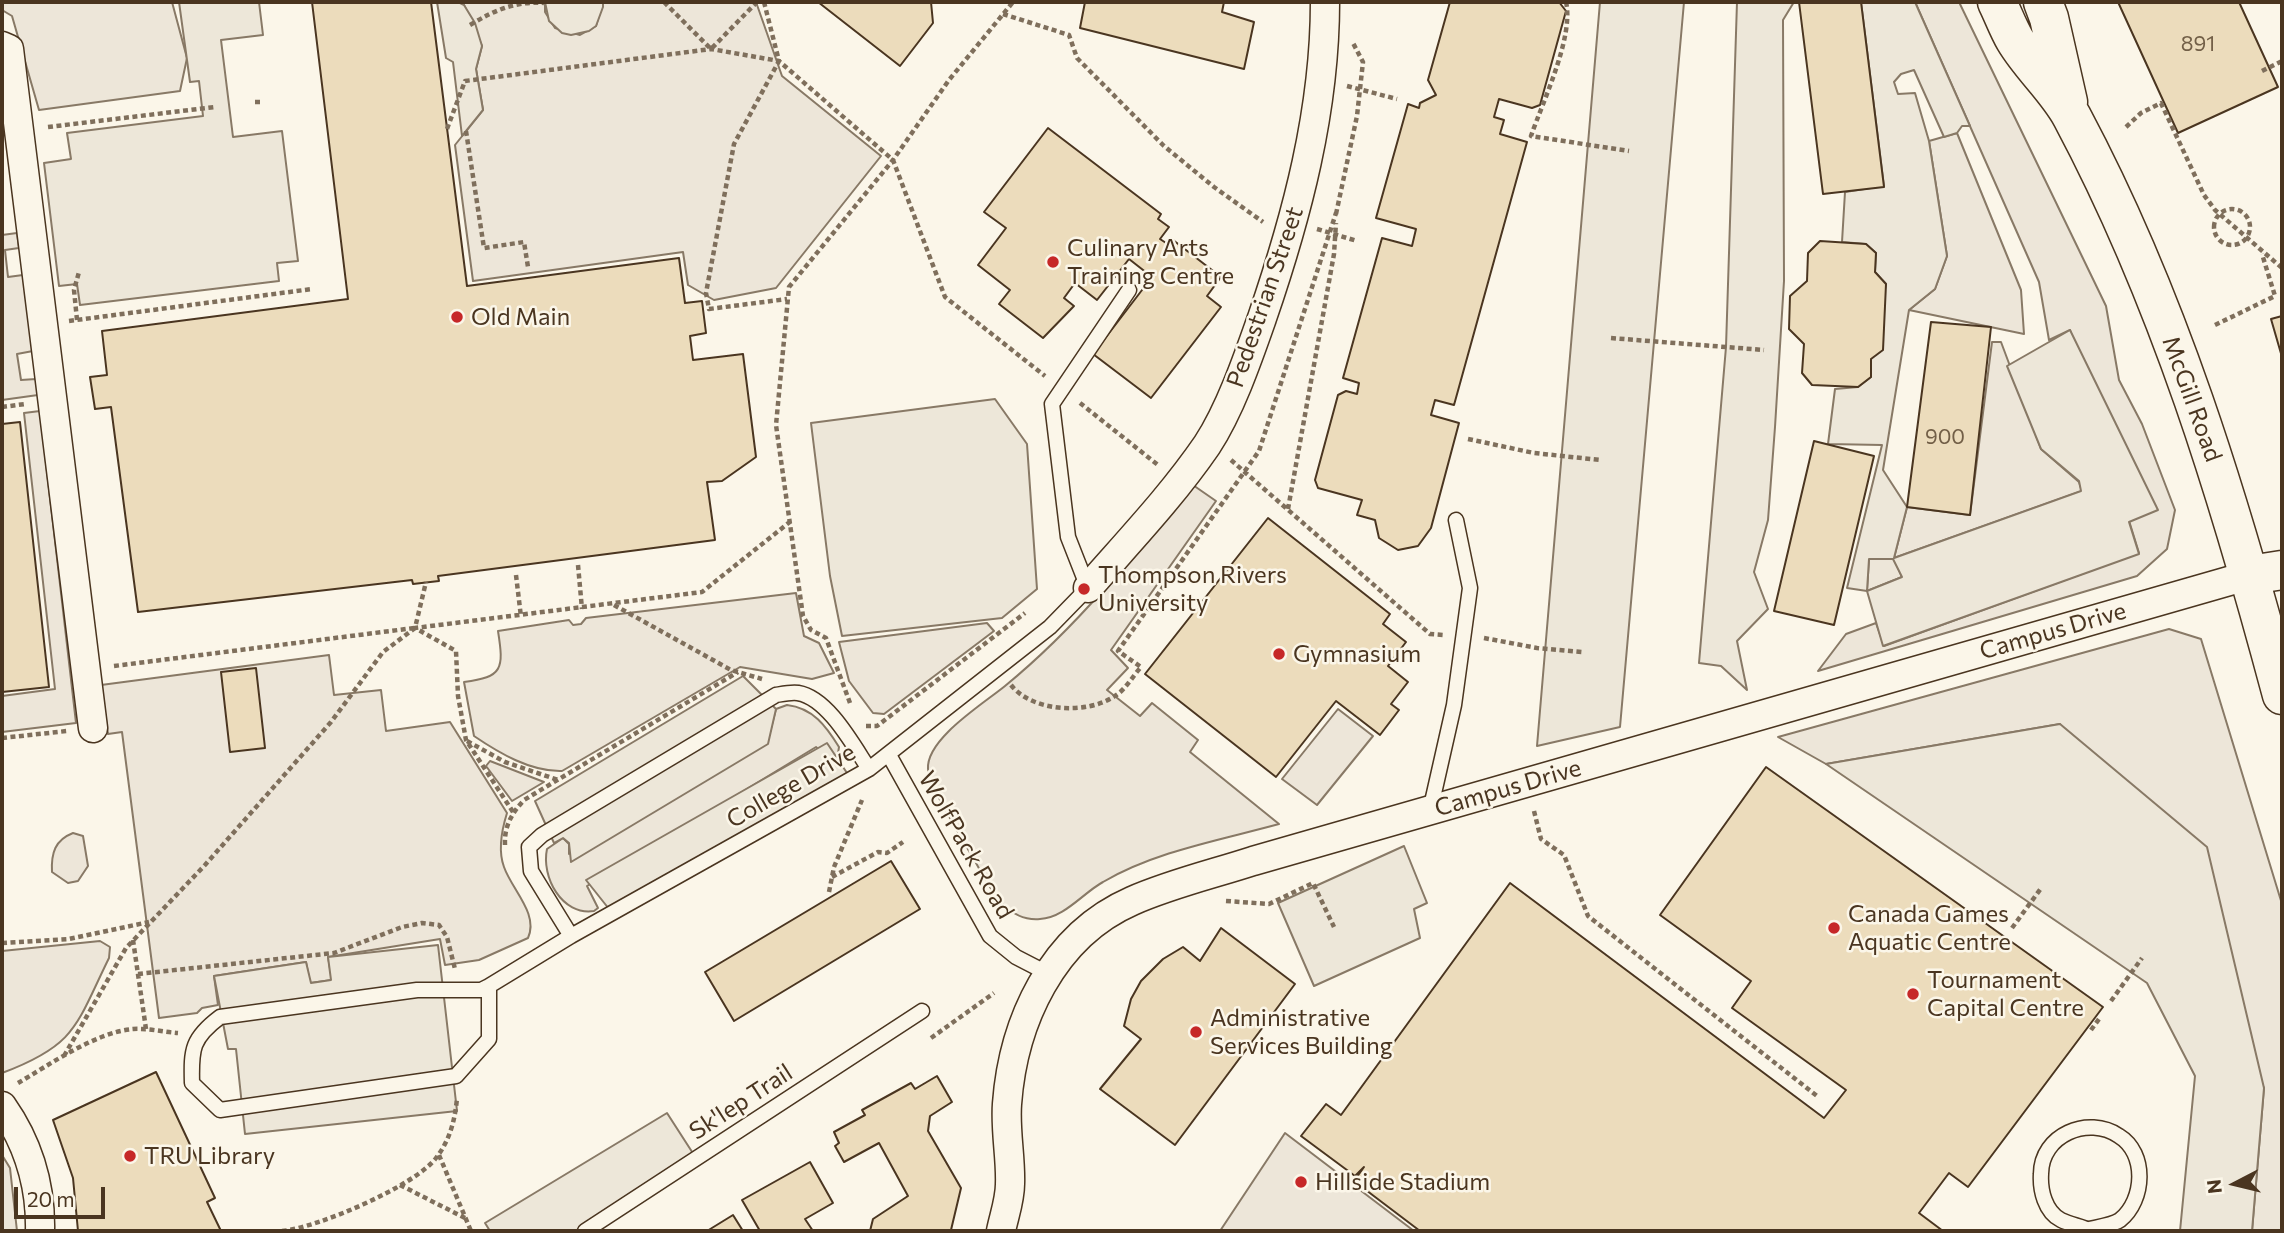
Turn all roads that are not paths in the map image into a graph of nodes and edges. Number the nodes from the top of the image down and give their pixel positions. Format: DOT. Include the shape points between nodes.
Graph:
graph roads {
  1 [pos="1325,2"];
  2 [pos="1997,2"];
  3 [pos="2043,2"];
  4 [pos="2,46"];
  5 [pos="2071,114"];
  6 [pos="1129,290"];
  7 [pos="1457,520"];
  8 [pos="2266,572"];
  9 [pos="1088,588"];
  10 [pos="2282,695"];
  11 [pos="93,728"];
  12 [pos="889,755"];
  13 [pos="869,769"];
  14 [pos="1430,810"];
  15 [pos="571,936"];
  16 [pos="1047,973"];
  17 [pos="489,986"];
  18 [pos="922,1011"];
  19 [pos="7,1096"];
  20 [pos="2085,1230"];
  21 [pos="40,1231"];
  22 [pos="584,1231"];
  23 [pos="1000,1231"];
  1 -- 9 [label="street, Pedestrian Street" via="1320,79 1300,197 1247,360 1208,443"];
  2 -- 5 [label="main road, McGill Road" via="2015,41"];
  3 -- 5 [label="main road, McGill Road"];
  4 -- 11 [label="street" via="9,50"];
  5 -- 8 [label="main road, McGill Road" via="2142,267"];
  6 -- 9 [label="lane" via="1052,404 1068,537"];
  7 -- 14 [label="lane" via="1470,588 1454,705"];
  8 -- 10 [label="main road, McGill Road"];
  8 -- 14 [label="street, Campus Drive"];
  9 -- 12 [label="lane, College Drive" via="1050,627"];
  12 -- 13 [label="lane, College Drive"];
  12 -- 16 [label="lane, WolfPack Road" via="990,936"];
  13 -- 15 [label="lane, College Drive"];
  13 -- 15 [label="lane" via="836,719 816,702 799,693 776,695 528,847 531,872"];
  14 -- 16 [label="street, Campus Drive" via="1132,901 1100,918"];
  15 -- 17 [label="lane, College Drive"];
  16 -- 23 [label="street, Campus Drive" via="1029,1004 1011,1068 1007,1107 1010,1186"];
  17 -- 17 [label="lane" via="489,1039 456,1076 220,1110 192,1083 191,1055 199,1033 220,1017 417,990 481,990"];
  18 -- 22 [label="lane, Sk'lep Trail"];
  19 -- 21 [label="street" via="32,1167"];
  20 -- 20 [label="lane" via="2120,1220 2139,1194 2139,1162 2127,1144 2120,1136 2090,1126 2060,1135 2041,1161 2040,1193 2059,1219"];
}
